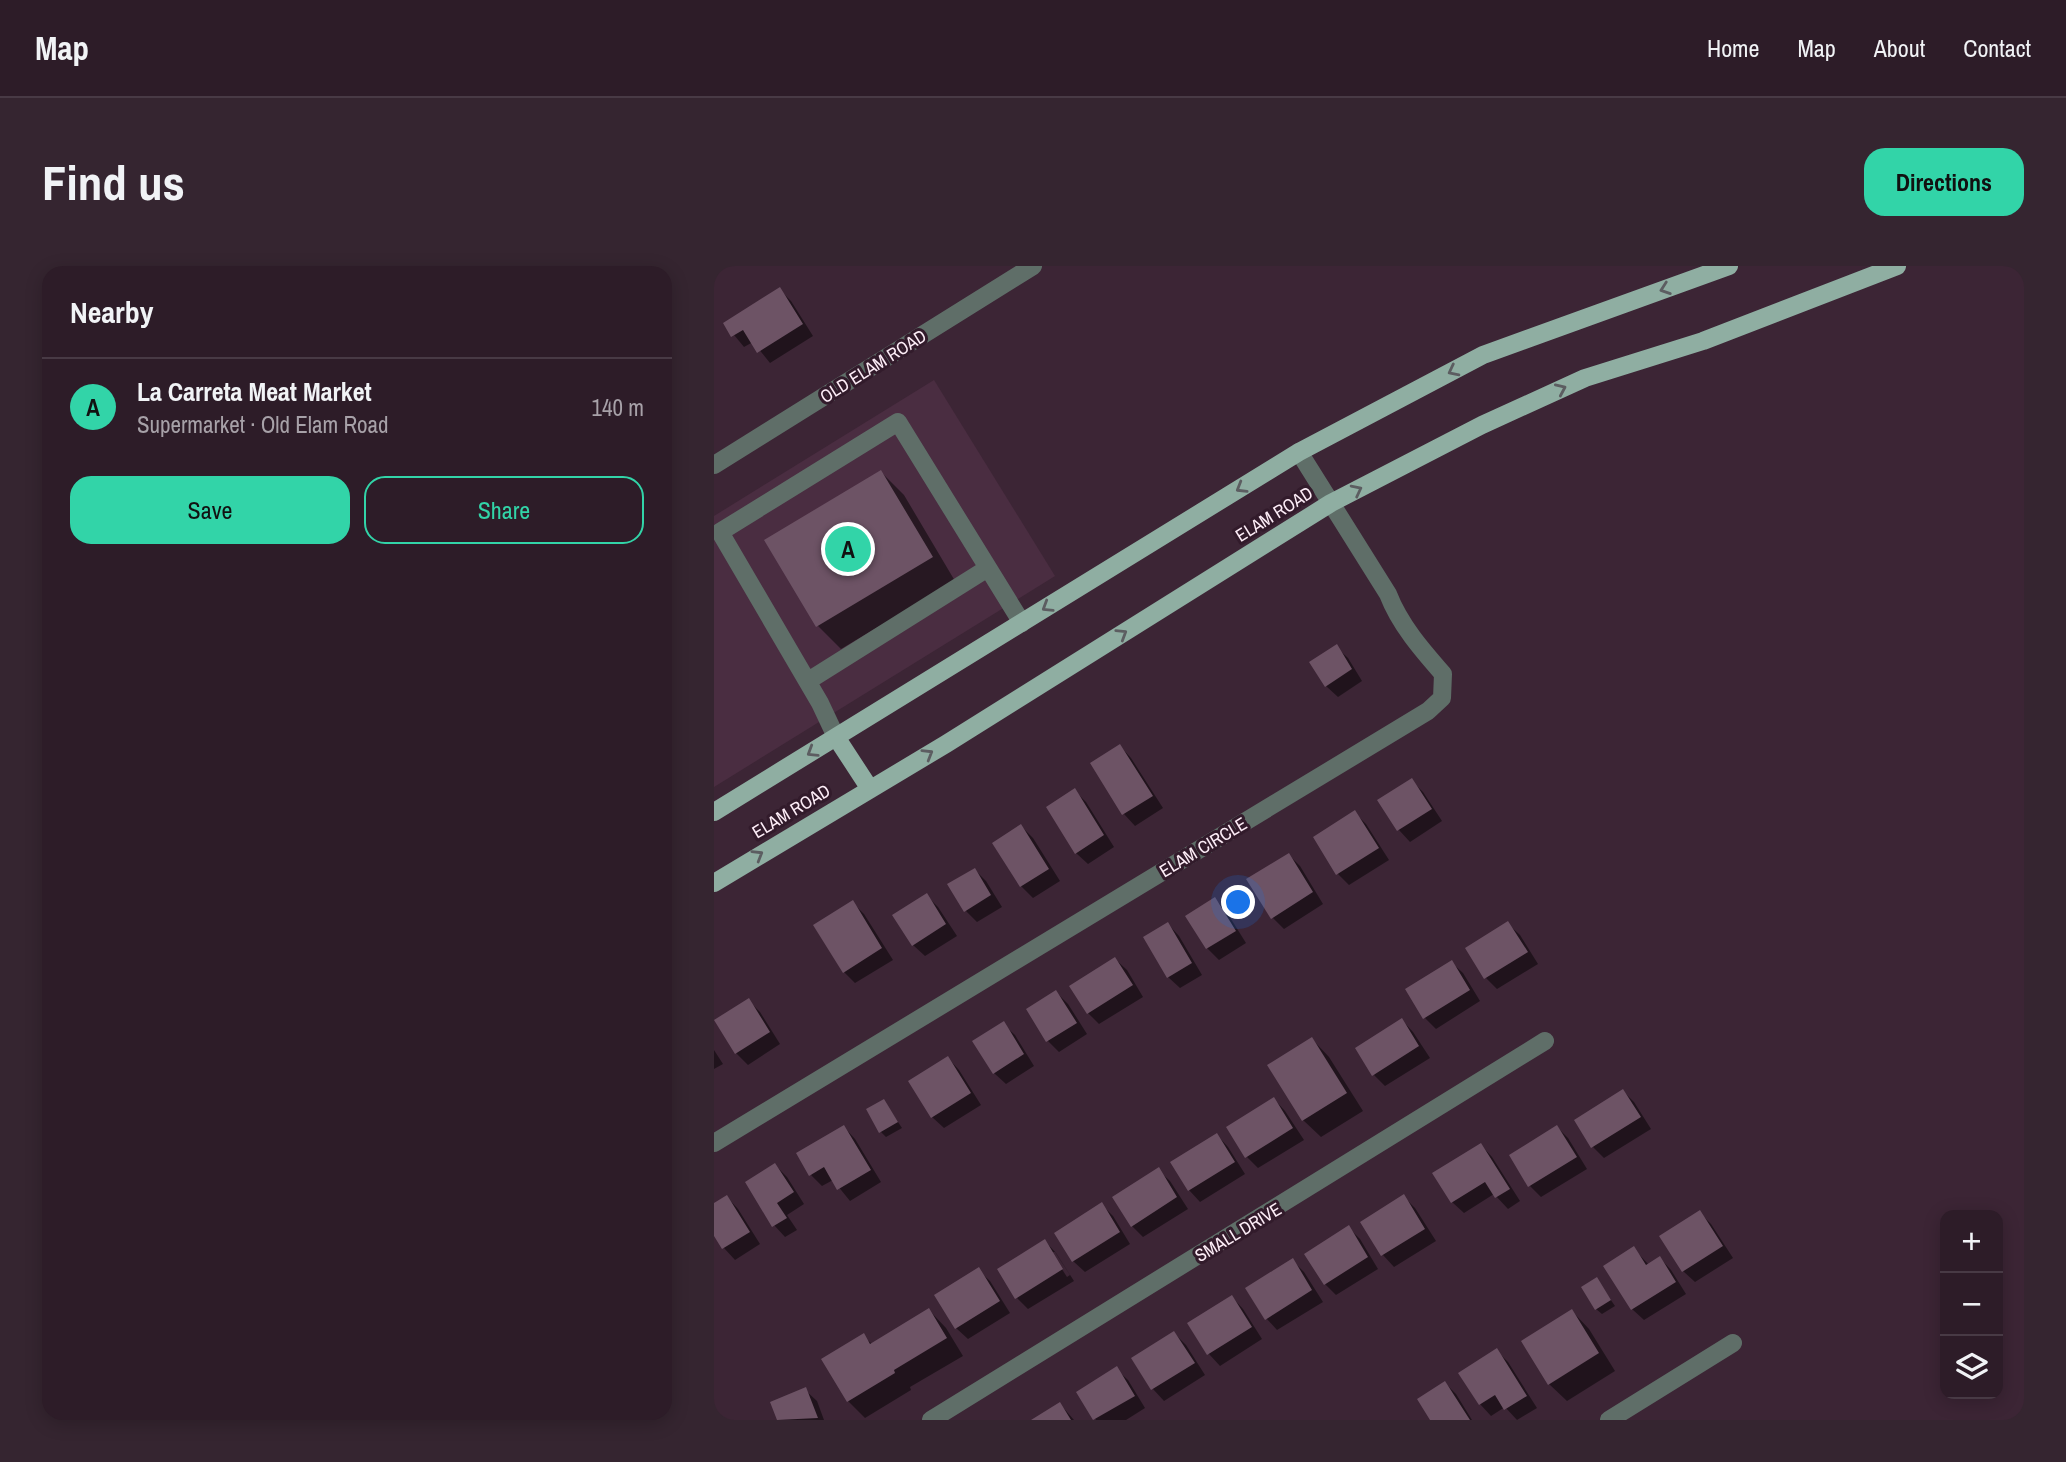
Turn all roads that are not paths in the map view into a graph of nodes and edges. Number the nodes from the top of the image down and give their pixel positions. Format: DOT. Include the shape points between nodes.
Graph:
graph roads {
  1 [pos="1033,266"];
  2 [pos="1729,266"];
  3 [pos="1897,266"];
  4 [pos="1299,452"];
  5 [pos="714,465"];
  6 [pos="1331,503"];
  7 [pos="988,568"];
  8 [pos="1022,623"];
  9 [pos="808,681"];
  10 [pos="836,737"];
  11 [pos="870,789"];
  12 [pos="714,812"];
  13 [pos="714,883"];
  14 [pos="1545,1041"];
  15 [pos="714,1143"];
  16 [pos="1733,1343"];
  17 [pos="931,1420"];
  18 [pos="1609,1420"];
  1 -- 5 [label="street, OLD ELAM ROAD"];
  2 -- 4 [label="main road, one-way" via="1483,355"];
  6 -- 3 [label="main road, ELAM ROAD, one-way" via="1482,425 1585,379 1703,341"];
  4 -- 6 [label="street, ELAM CIRCLE"];
  4 -- 8 [label="main road, one-way"];
  11 -- 6 [label="main road, ELAM ROAD, one-way"];
  6 -- 15 [label="street, ELAM CIRCLE" via="1394,609 1443,674 1442,698 1428,711"];
  7 -- 8 [label="street"];
  7 -- 9 [label="street"];
  7 -- 9 [label="street" via="898,422 720,532"];
  8 -- 10 [label="main road"];
  9 -- 10 [label="street"];
  10 -- 11 [label="main road"];
  10 -- 12 [label="main road, one-way"];
  13 -- 11 [label="main road, ELAM ROAD, one-way"];
  14 -- 17 [label="street, SMALL DRIVE"];
  16 -- 18 [label="street"];
}
